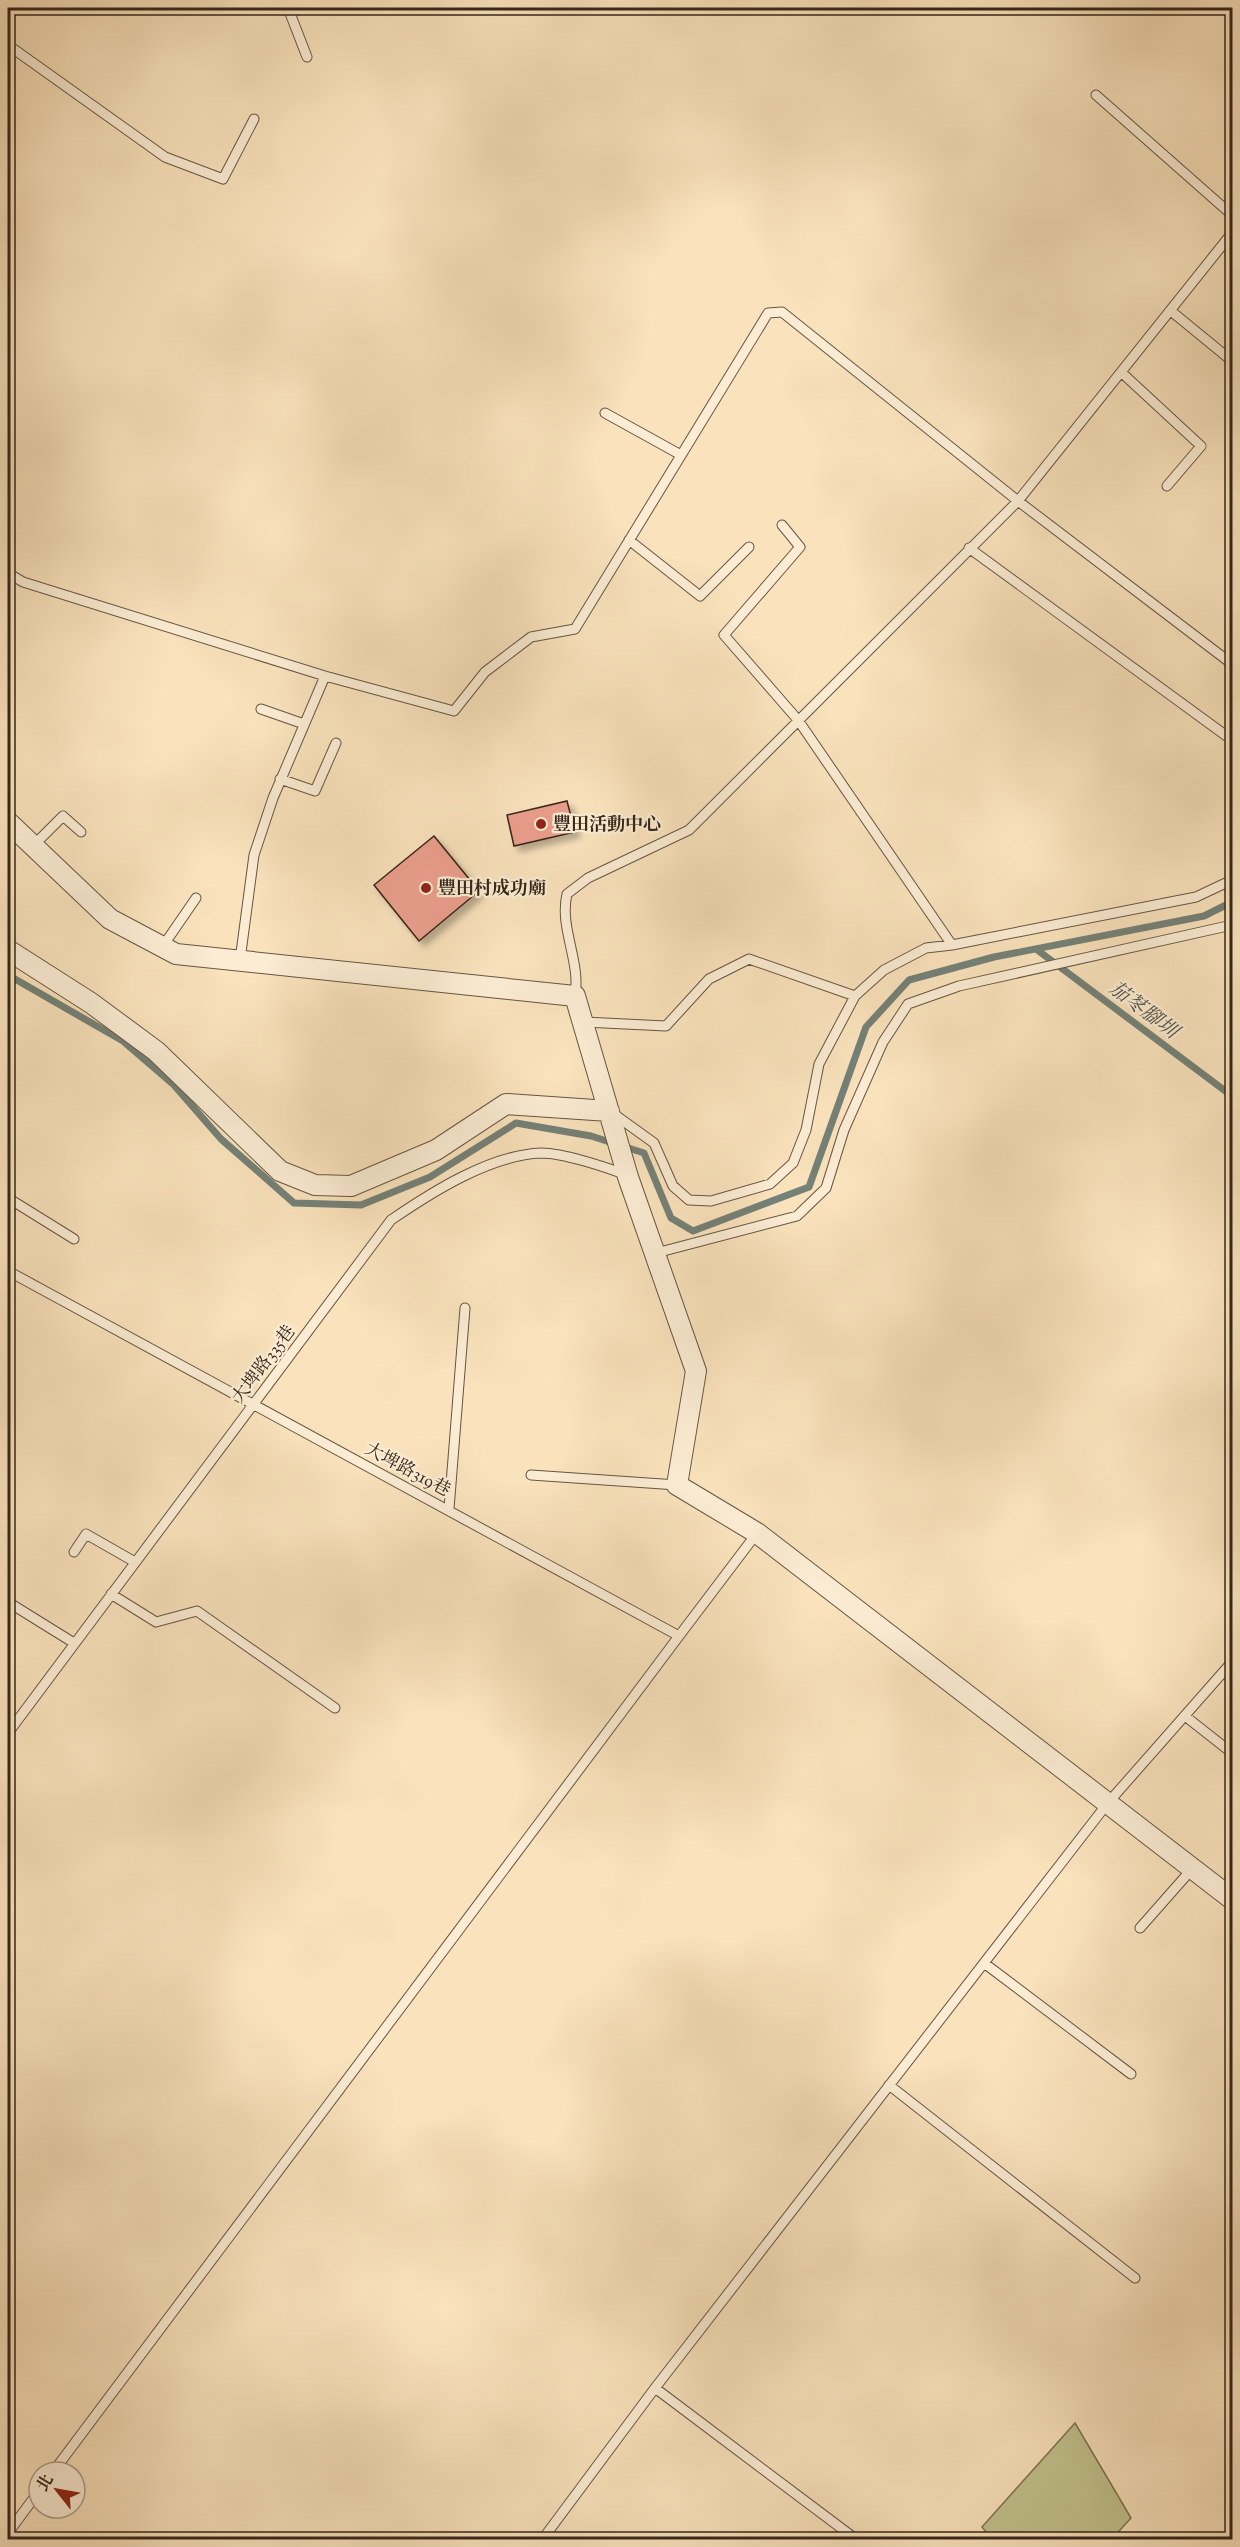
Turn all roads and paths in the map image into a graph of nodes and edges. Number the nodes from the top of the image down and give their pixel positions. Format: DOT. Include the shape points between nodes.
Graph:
graph roads {
  1 [pos="288,8"];
  2 [pos="8,45"];
  3 [pos="307,57"];
  4 [pos="1096,95"];
  5 [pos="254,119"];
  6 [pos="1233,215"];
  7 [pos="1233,233"];
  8 [pos="1171,310"];
  9 [pos="1233,361"];
  10 [pos="1121,372"];
  11 [pos="605,413"];
  12 [pos="681,455"];
  13 [pos="1167,486"];
  14 [pos="1018,501"];
  15 [pos="782,525"];
  16 [pos="629,540"];
  17 [pos="749,547"];
  18 [pos="969,548"];
  19 [pos="8,573"];
  20 [pos="1233,664"];
  21 [pos="325,676"];
  22 [pos="261,709"];
  23 [pos="798,720"];
  24 [pos="304,724"];
  25 [pos="1233,740"];
  26 [pos="336,743"];
  27 [pos="280,780"];
  28 [pos="8,822"];
  29 [pos="81,832"];
  30 [pos="33,846"];
  31 [pos="1233,880"];
  32 [pos="196,898"];
  33 [pos="1233,925"];
  34 [pos="952,945"];
  35 [pos="163,946"];
  36 [pos="8,950"];
  37 [pos="240,960"];
  38 [pos="575,996"];
  39 [pos="855,996"];
  40 [pos="584,1022"];
  41 [pos="609,1111"];
  42 [pos="628,1176"];
  43 [pos="8,1198"];
  44 [pos="74,1239"];
  45 [pos="656,1253"];
  46 [pos="8,1271"];
  47 [pos="465,1308"];
  48 [pos="253,1405"];
  49 [pos="531,1475"];
  50 [pos="676,1485"];
  51 [pos="449,1509"];
  52 [pos="757,1533"];
  53 [pos="74,1552"];
  54 [pos="135,1562"];
  55 [pos="111,1594"];
  56 [pos="8,1602"];
  57 [pos="679,1636"];
  58 [pos="74,1643"];
  59 [pos="1233,1662"];
  60 [pos="335,1708"];
  61 [pos="1185,1716"];
  62 [pos="8,1733"];
  63 [pos="1233,1753"];
  64 [pos="1107,1804"];
  65 [pos="1192,1869"];
  66 [pos="1233,1899"];
  67 [pos="1140,1928"];
  68 [pos="984,1963"];
  69 [pos="1131,2074"];
  70 [pos="889,2085"];
  71 [pos="1135,2278"];
  72 [pos="655,2388"];
  73 [pos="62,2460"];
  74 [pos="27,2507"];
  75 [pos="8,2533"];
  76 [pos="542,2540"];
  77 [pos="857,2540"];
  1 -- 3 [label="lane"];
  2 -- 5 [label="lane" via="165,157 223,179"];
  4 -- 6 [label="lane"];
  7 -- 8 [label="lane"];
  8 -- 9 [label="lane"];
  8 -- 10 [label="lane"];
  10 -- 13 [label="lane" via="1201,446"];
  10 -- 14 [label="lane"];
  11 -- 12 [label="lane"];
  12 -- 14 [label="lane" via="768,313 782,312"];
  12 -- 16 [label="lane"];
  14 -- 18 [label="lane"];
  14 -- 20 [label="lane"];
  15 -- 23 [label="lane" via="800,547 724,635"];
  16 -- 17 [label="lane" via="700,596"];
  16 -- 21 [label="lane" via="575,629 531,637 485,672 454,711"];
  18 -- 23 [label="lane"];
  18 -- 25 [label="lane"];
  19 -- 21 [label="lane" via="23,582"];
  21 -- 24 [label="lane"];
  22 -- 24 [label="lane"];
  23 -- 34 [label="lane"];
  23 -- 38 [label="lane" via="689,830 588,878 567,894 563,911 578,980"];
  24 -- 27 [label="lane"];
  26 -- 27 [label="lane" via="315,791"];
  27 -- 37 [label="lane" via="254,855"];
  28 -- 30 [label="street"];
  29 -- 30 [label="lane" via="63,816"];
  30 -- 35 [label="street" via="110,919"];
  31 -- 34 [label="lane" via="1196,897"];
  32 -- 35 [label="lane"];
  33 -- 45 [label="lane" via="959,986 908,1004 883,1042 844,1130 826,1188 796,1216"];
  34 -- 39 [label="lane" via="926,948 884,970"];
  35 -- 37 [label="street" via="176,954"];
  36 -- 41 [label="street" via="91,1003 156,1052 280,1171 315,1185 351,1186 425,1155 506,1104"];
  37 -- 38 [label="street"];
  38 -- 40 [label="street"];
  39 -- 40 [label="lane" via="749,959 709,979 666,1026"];
  39 -- 41 [label="lane" via="819,1064 806,1130 793,1163 770,1184 711,1201 688,1200 673,1186 654,1143"];
  40 -- 41 [label="street"];
  41 -- 42 [label="street"];
  42 -- 45 [label="street"];
  42 -- 48 [label="lane, 大埤路335巷" via="604,1166 542,1153 490,1164 430,1193 391,1220"];
  43 -- 44 [label="lane"];
  45 -- 50 [label="street" via="696,1371"];
  46 -- 48 [label="lane, 大埤路319巷"];
  47 -- 51 [label="lane"];
  48 -- 51 [label="lane, 大埤路319巷"];
  48 -- 54 [label="lane, 大埤路335巷"];
  49 -- 50 [label="lane"];
  50 -- 52 [label="street"];
  51 -- 57 [label="lane, 大埤路319巷"];
  52 -- 57 [label="lane"];
  52 -- 64 [label="street"];
  53 -- 54 [label="lane" via="86,1534"];
  54 -- 55 [label="lane, 大埤路335巷"];
  55 -- 58 [label="lane, 大埤路335巷"];
  55 -- 60 [label="lane" via="156,1623 197,1611"];
  56 -- 58 [label="lane"];
  57 -- 73 [label="lane"];
  58 -- 62 [label="lane, 大埤路335巷"];
  59 -- 61 [label="lane"];
  61 -- 63 [label="lane"];
  61 -- 64 [label="lane"];
  64 -- 65 [label="street"];
  64 -- 68 [label="lane"];
  65 -- 66 [label="street"];
  65 -- 67 [label="lane"];
  68 -- 69 [label="lane"];
  68 -- 70 [label="lane"];
  70 -- 71 [label="lane"];
  70 -- 72 [label="lane"];
  72 -- 76 [label="lane"];
  72 -- 77 [label="lane"];
  74 -- 75 [label="lane"];
}
